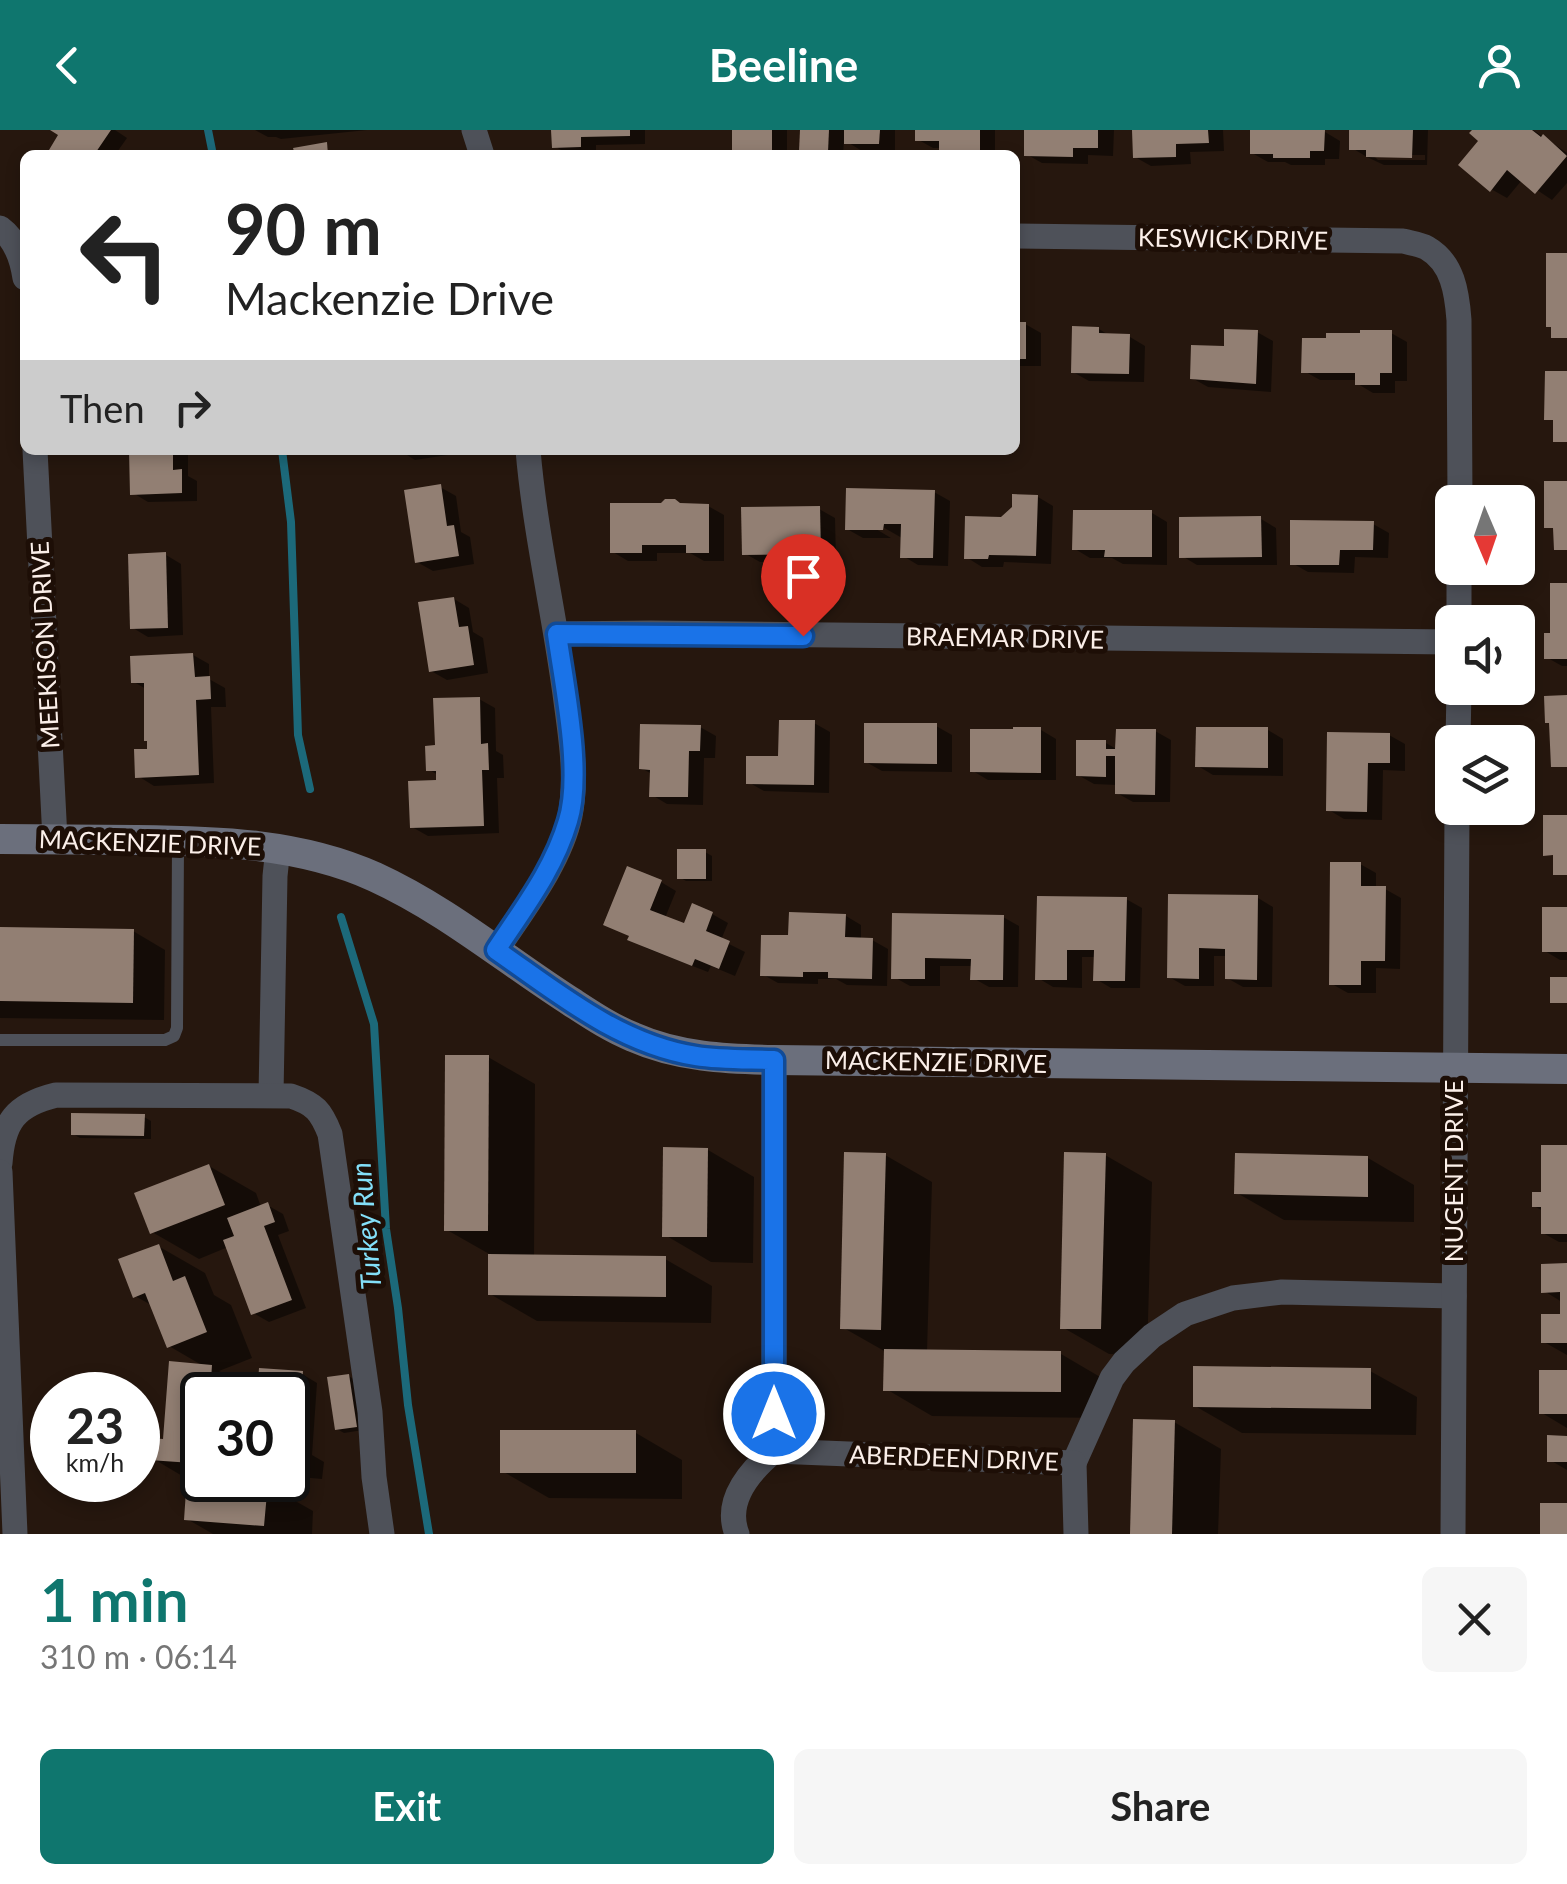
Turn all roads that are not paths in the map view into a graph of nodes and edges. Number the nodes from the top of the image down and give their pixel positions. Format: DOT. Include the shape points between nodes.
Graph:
graph roads {
  1 [pos="5,232"];
  2 [pos="1020,236"];
  3 [pos="20,258"];
  4 [pos="34,455"];
  5 [pos="528,455"];
  6 [pos="1460,485"];
  7 [pos="557,634"];
  8 [pos="1435,642"];
  9 [pos="1457,825"];
  10 [pos="0,839"];
  11 [pos="55,839"];
  12 [pos="178,841"];
  13 [pos="278,848"];
  14 [pos="496,950"];
  15 [pos="0,1040"];
  16 [pos="774,1060"];
  17 [pos="1454,1069"];
  18 [pos="1567,1069"];
  19 [pos="271,1095"];
  20 [pos="0,1163"];
  21 [pos="0,1172"];
  22 [pos="1454,1296"];
  23 [pos="774,1450"];
  24 [pos="1074,1463"];
  25 [pos="15,1534"];
  26 [pos="382,1534"];
  27 [pos="737,1534"];
  28 [pos="1076,1534"];
  29 [pos="1452,1534"];
  1 -- 3 [label="street"];
  2 -- 6 [label="street, KESWICK DRIVE" via="1403,241 1426,248 1445,264 1457,291"];
  4 -- 11 [label="street, MEEKISON DRIVE"];
  5 -- 7 [label="street"];
  7 -- 8 [label="street, BRAEMAR DRIVE"];
  7 -- 14 [label="street" via="572,744 570,817 544,876"];
  9 -- 17 [label="street, NUGENT DRIVE"];
  10 -- 11 [label="street, MACKENZIE DRIVE"];
  11 -- 12 [label="street, MACKENZIE DRIVE"];
  12 -- 13 [label="street, MACKENZIE DRIVE"];
  12 -- 15 [label="lane" via="174,1036"];
  13 -- 14 [label="street, MACKENZIE DRIVE" via="372,876 446,914"];
  13 -- 19 [label="street"];
  14 -- 16 [label="street, MACKENZIE DRIVE" via="636,1039 694,1056"];
  16 -- 17 [label="street, MACKENZIE DRIVE"];
  16 -- 23 [label="street"];
  17 -- 18 [label="street, MACKENZIE DRIVE"];
  17 -- 22 [label="street, NUGENT DRIVE"];
  19 -- 20 [label="street" via="56,1094 12,1118"];
  19 -- 26 [label="street" via="307,1101 330,1134"];
  21 -- 25 [label="street"];
  22 -- 24 [label="street, ABERDEEN DRIVE" via="1282,1292 1185,1314 1152,1336 1112,1378"];
  22 -- 29 [label="street, NUGENT DRIVE"];
  23 -- 24 [label="street, ABERDEEN DRIVE"];
  23 -- 27 [label="street" via="739,1494 732,1522"];
  24 -- 28 [label="street, ABERDEEN DRIVE"];
}
